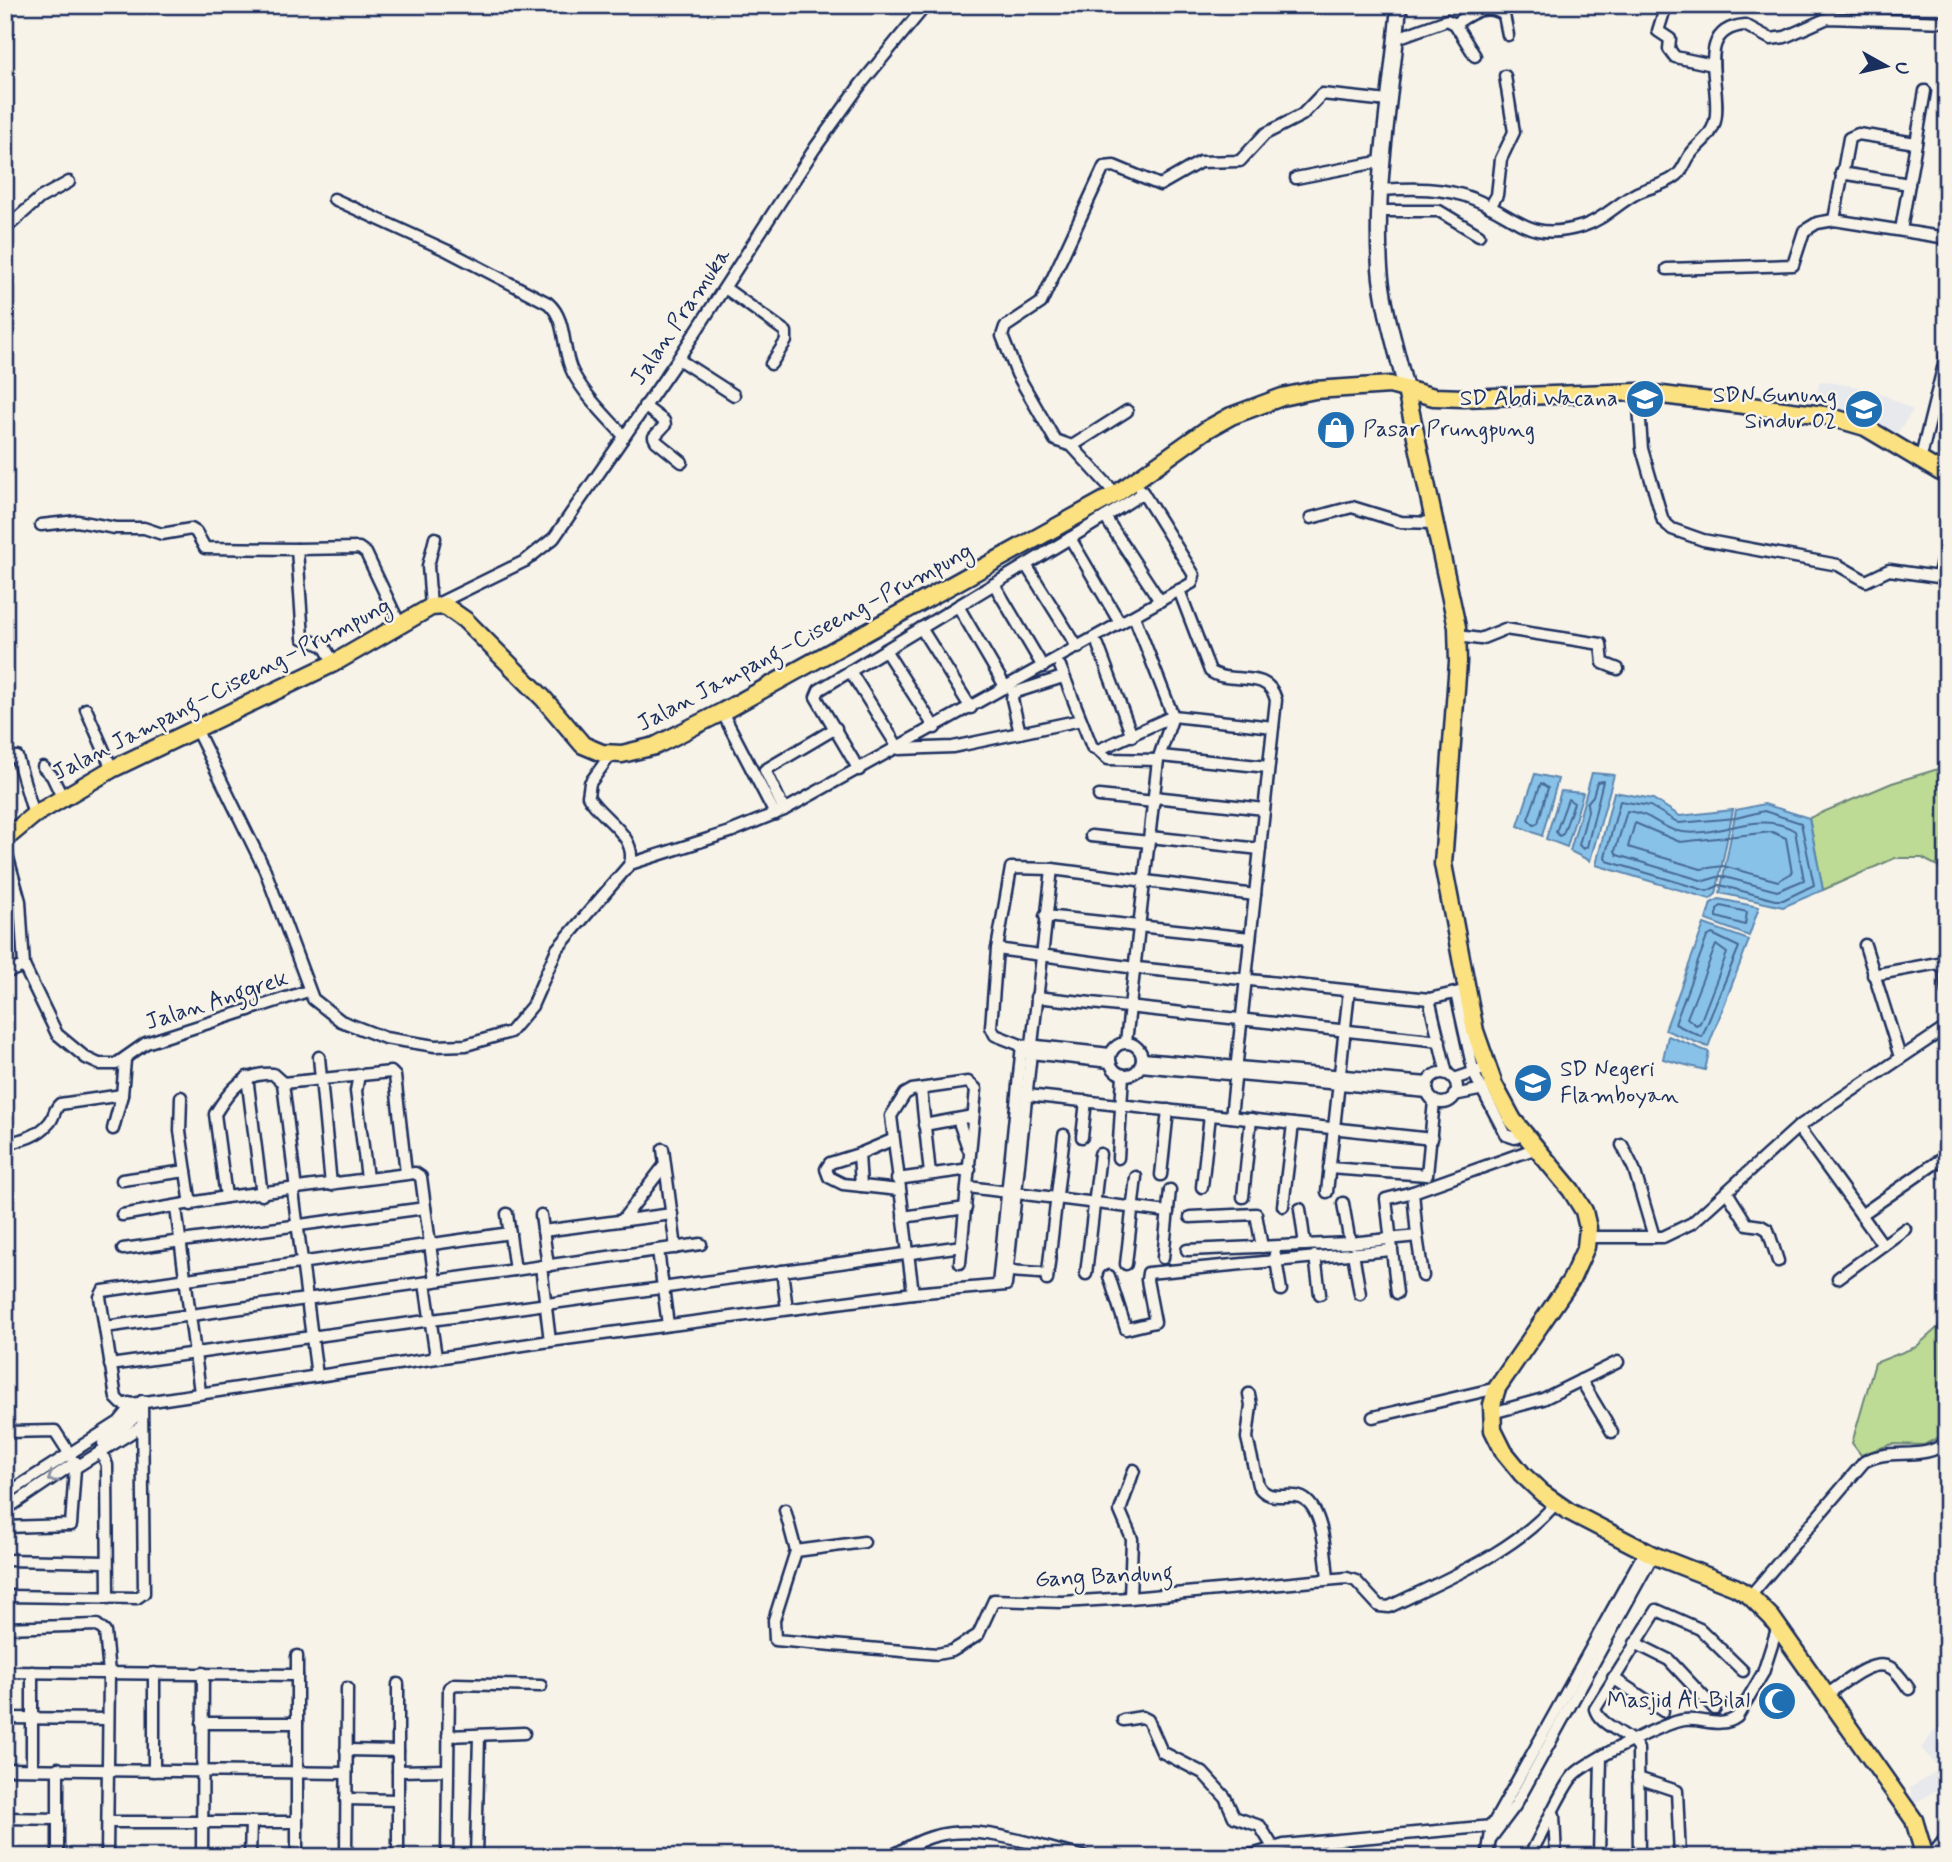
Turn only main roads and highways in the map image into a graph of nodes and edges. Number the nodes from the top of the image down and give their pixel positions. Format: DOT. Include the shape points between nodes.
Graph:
graph roads {
  1 [pos="1399,5"];
  2 [pos="1406,390"];
  3 [pos="1947,476"];
  4 [pos="5,839"];
  5 [pos="1925,1857"];
  1 -- 2 [label="main road" via="1380,190 1381,281"];
  2 -- 3 [label="main road, Jalan Jampang–Ciseeng–Prumpung" via="1464,398 1638,392 1846,420"];
  2 -- 4 [label="main road, Jalan Jampang–Ciseeng–Prumpung" via="1390,385 1335,387 1282,397 1231,416 1206,430 1140,487 1116,494 655,747 611,754 583,745 543,698 453,610 431,607 334,663 112,769 34,815"];
  2 -- 5 [label="main road" via="1458,636 1443,864 1461,992 1488,1088 1577,1198 1588,1237 1571,1280 1497,1388 1493,1430 1511,1463 1556,1503 1649,1553 1749,1596 1778,1626 1913,1820"];
}
